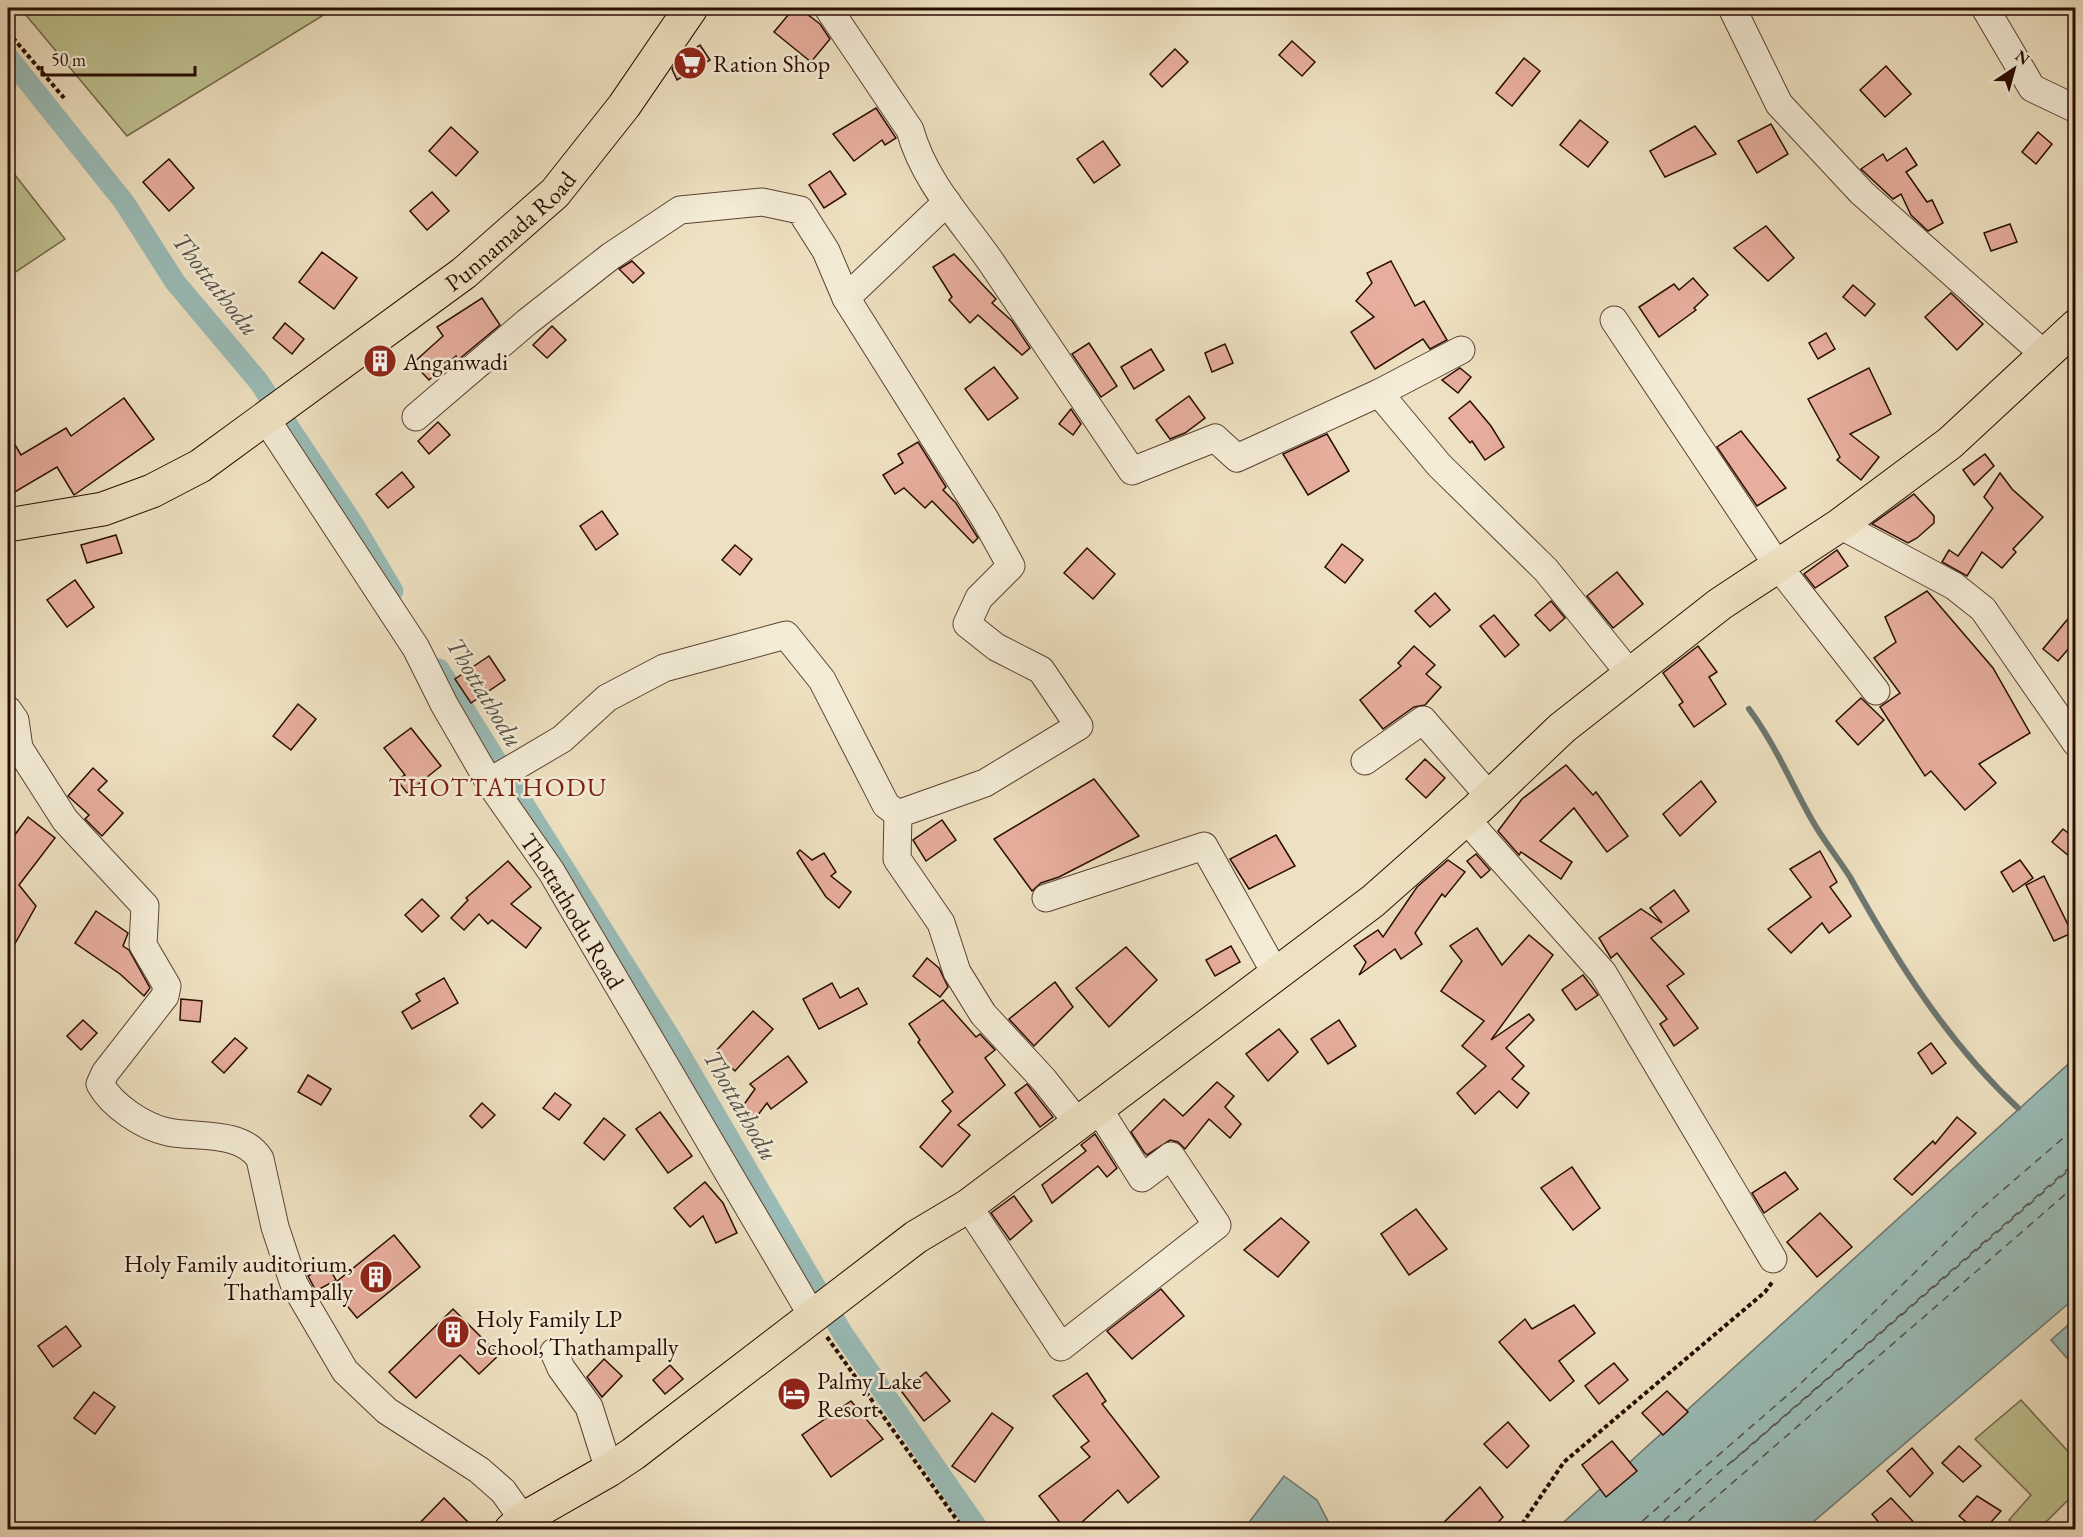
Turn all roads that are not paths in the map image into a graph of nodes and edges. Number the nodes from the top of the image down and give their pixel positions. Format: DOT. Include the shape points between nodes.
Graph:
graph roads {
  1 [pos="691,8"];
  2 [pos="828,8"];
  3 [pos="1732,8"];
  4 [pos="1985,8"];
  5 [pos="2076,109"];
  6 [pos="947,202"];
  7 [pos="846,298"];
  8 [pos="1614,320"];
  9 [pos="2076,326"];
  10 [pos="1461,350"];
  11 [pos="2045,355"];
  12 [pos="1379,393"];
  13 [pos="273,413"];
  14 [pos="416,417"];
  15 [pos="8,525"];
  16 [pos="1840,525"];
  17 [pos="1778,566"];
  18 [pos="1629,674"];
  19 [pos="1876,691"];
  20 [pos="8,710"];
  21 [pos="2076,743"];
  22 [pos="1365,762"];
  23 [pos="498,777"];
  24 [pos="1490,796"];
  25 [pos="898,814"];
  26 [pos="1465,818"];
  27 [pos="1046,898"];
  28 [pos="1277,976"];
  29 [pos="1088,1116"];
  30 [pos="968,1206"];
  31 [pos="1773,1258"];
  32 [pos="822,1309"];
  33 [pos="554,1352"];
  34 [pos="609,1470"];
  35 [pos="517,1524"];
  1 -- 13 [label="main road, Punnamada Road" via="624,106 555,193 464,273"];
  2 -- 6 [label="street" via="910,130 916,151"];
  3 -- 11 [label="street" via="1779,104 1862,193"];
  4 -- 5 [label="street" via="2032,88"];
  6 -- 7 [label="street"];
  6 -- 12 [label="street" via="1132,471 1215,438 1237,458"];
  7 -- 14 [label="street" via="826,251 800,210 762,202 680,210 611,256"];
  7 -- 25 [label="street" via="1011,566 979,598 967,624 996,647 1041,670 1078,726 985,783"];
  8 -- 17 [label="street"];
  9 -- 11 [label="main road"];
  10 -- 12 [label="street"];
  11 -- 16 [label="main road" via="1950,443"];
  12 -- 18 [label="street" via="1439,465 1546,570"];
  13 -- 15 [label="main road, Punnamada Road" via="200,466 152,491 103,509"];
  13 -- 23 [label="street, Thottathodu Road" via="416,648 444,704"];
  16 -- 17 [label="main road"];
  16 -- 21 [label="street" via="1954,586 1983,609"];
  17 -- 18 [label="main road" via="1720,604"];
  17 -- 19 [label="street"];
  18 -- 24 [label="main road" via="1562,728"];
  20 -- 35 [label="street" via="15,720 20,748 65,820 145,906 143,945 167,986 165,996 105,1073 100,1084 107,1096 135,1117 166,1131 243,1143 254,1150 260,1159 275,1227 294,1284 345,1371 387,1411 479,1470 503,1491"];
  22 -- 24 [label="street" via="1423,720"];
  23 -- 25 [label="street" via="562,739 607,698 664,668 786,635 822,680 886,806"];
  23 -- 32 [label="street, Thottathodu Road" via="551,871"];
  24 -- 26 [label="main road"];
  25 -- 29 [label="street" via="897,859 941,923 957,972 982,1014 1044,1080"];
  26 -- 28 [label="main road" via="1373,902"];
  26 -- 31 [label="street" via="1603,973"];
  27 -- 28 [label="street" via="1204,846"];
  28 -- 29 [label="main road"];
  29 -- 30 [label="main road"];
  29 -- 30 [label="street" via="1142,1178 1171,1156 1217,1224 1061,1347"];
  30 -- 32 [label="main road" via="916,1237"];
  32 -- 34 [label="main road"];
  33 -- 34 [label="street" via="589,1407"];
  34 -- 35 [label="main road"];
}
